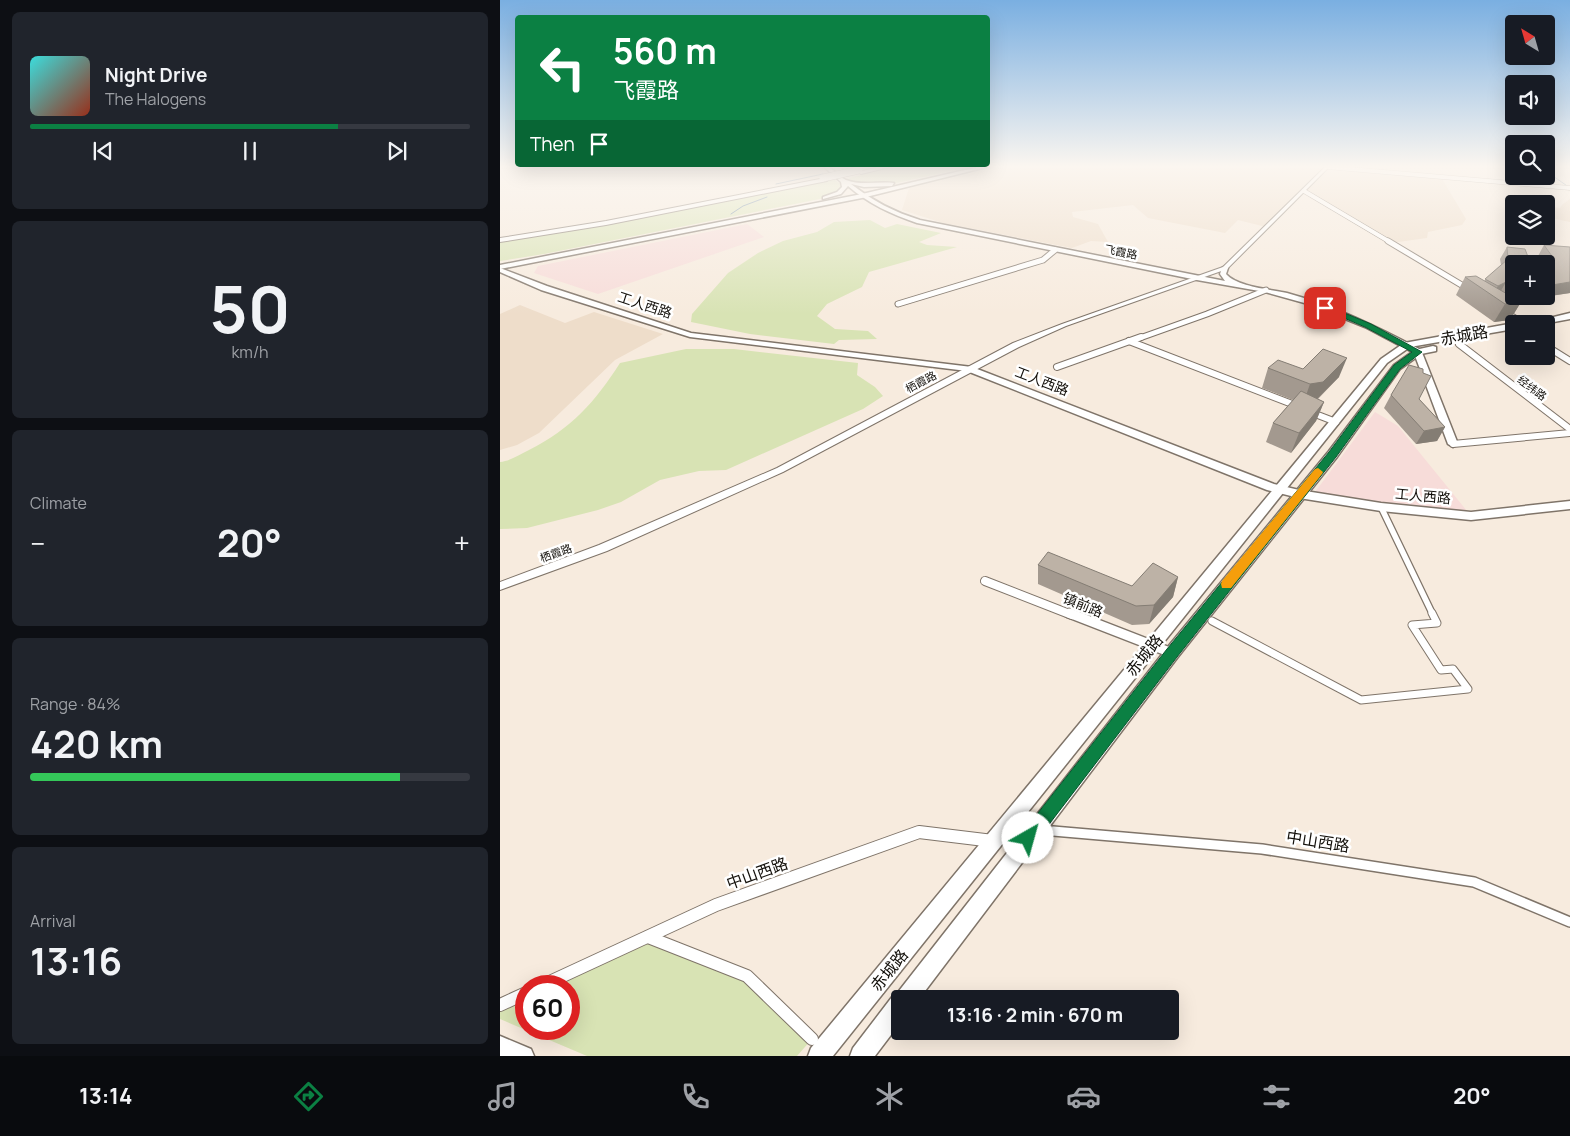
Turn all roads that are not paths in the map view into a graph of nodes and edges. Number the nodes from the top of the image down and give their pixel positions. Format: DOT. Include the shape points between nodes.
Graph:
graph roads {
  1 [pos="644,215"];
  2 [pos="738,215"];
  3 [pos="765,215"];
  4 [pos="903,215"];
  5 [pos="1277,215"];
  6 [pos="1345,215"];
  7 [pos="500,238"];
  8 [pos="1055,250"];
  9 [pos="500,261"];
  10 [pos="500,268"];
  11 [pos="1225,268"];
  12 [pos="1197,278"];
  13 [pos="1237,284"];
  14 [pos="1266,290"];
  15 [pos="1474,292"];
  16 [pos="898,304"];
  17 [pos="1498,307"];
  18 [pos="1511,315"];
  19 [pos="1568,320"];
  20 [pos="1555,321"];
  21 [pos="1555,325"];
  22 [pos="1505,328"];
  23 [pos="1505,336"];
  24 [pos="1129,341"];
  25 [pos="1459,344"];
  26 [pos="1412,349"];
  27 [pos="1555,352"];
  28 [pos="1570,361"];
  29 [pos="1057,367"];
  30 [pos="969,369"];
  31 [pos="1355,398"];
  32 [pos="1370,404"];
  33 [pos="1336,422"];
  34 [pos="1570,429"];
  35 [pos="1570,433"];
  36 [pos="1453,444"];
  37 [pos="1280,490"];
  38 [pos="1300,494"];
  39 [pos="1570,506"];
  40 [pos="1382,507"];
  41 [pos="985,581"];
  42 [pos="500,586"];
  43 [pos="1212,620"];
  44 [pos="1151,646"];
  45 [pos="1172,653"];
  46 [pos="1053,831"];
  47 [pos="993,841"];
  48 [pos="1570,922"];
  49 [pos="648,937"];
  50 [pos="565,975"];
  51 [pos="912,990"];
  52 [pos="515,998"];
  53 [pos="500,1005"];
  54 [pos="891,1017"];
  55 [pos="891,1022"];
  56 [pos="812,1039"];
  57 [pos="500,1046"];
  58 [pos="524,1056"];
  59 [pos="819,1056"];
  60 [pos="861,1056"];
  61 [pos="876,1056"];
  1 -- 7 [label="highway, bridge"];
  2 -- 9 [label="main road"];
  3 -- 10 [label="main road"];
  4 -- 8 [label="main road, 飞霞路" via="919,222"];
  5 -- 11 [label="street, 栖霞路"];
  6 -- 15 [label="street"];
  8 -- 12 [label="main road, 飞霞路"];
  8 -- 16 [label="street" via="1043,260"];
  10 -- 30 [label="main road, 工人西路" via="544,288 690,335"];
  11 -- 12 [label="street, 栖霞路"];
  11 -- 13 [label="main road" via="1228,280"];
  12 -- 13 [label="main road, 飞霞路"];
  12 -- 30 [label="street, 栖霞路" via="1016,344"];
  13 -- 14 [label="main road, 飞霞路"];
  14 -- 24 [label="street"];
  14 -- 26 [label="main road, 飞霞路" via="1311,302 1368,325"];
  17 -- 18 [label="street"];
  19 -- 20 [label="main road"];
  19 -- 21 [label="main road"];
  22 -- 26 [label="main road, 赤城路"];
  23 -- 25 [label="main road, 赤城路"];
  24 -- 29 [label="street"];
  24 -- 33 [label="street"];
  25 -- 26 [label="main road, 赤城路"];
  25 -- 34 [label="street, 经纬路"];
  26 -- 31 [label="main road, 赤城路" via="1384,361"];
  26 -- 32 [label="main road, 赤城路"];
  26 -- 36 [label="main road"];
  27 -- 28 [label="street"];
  30 -- 37 [label="main road, 工人西路"];
  30 -- 42 [label="street, 栖霞路" via="780,470 603,548"];
  31 -- 32 [label="main road"];
  31 -- 33 [label="main road, 赤城路"];
  32 -- 38 [label="main road, 赤城路"];
  33 -- 37 [label="main road, 赤城路"];
  35 -- 36 [label="street"];
  37 -- 38 [label="main road, 工人西路"];
  37 -- 44 [label="main road, 赤城路"];
  38 -- 40 [label="main road, 工人西路"];
  38 -- 45 [label="main road, 赤城路"];
  39 -- 40 [label="main road, 工人西路" via="1471,516"];
  40 -- 43 [label="street" via="1437,623 1412,625 1441,670 1453,669 1468,689 1361,700"];
  41 -- 44 [label="street, 镇前路"];
  44 -- 45 [label="street, 镇前路"];
  44 -- 47 [label="main road, 赤城路"];
  45 -- 51 [label="main road, 赤城路"];
  46 -- 48 [label="street, 中山西路" via="1262,848 1474,882"];
  47 -- 49 [label="street, 中山西路" via="919,832 716,905"];
  47 -- 59 [label="main road, 赤城路"];
  49 -- 50 [label="street, 中山西路"];
  49 -- 56 [label="street" via="747,976"];
  52 -- 53 [label="street"];
  54 -- 60 [label="main road"];
  55 -- 61 [label="main road"];
  57 -- 58 [label="main road"];
}
